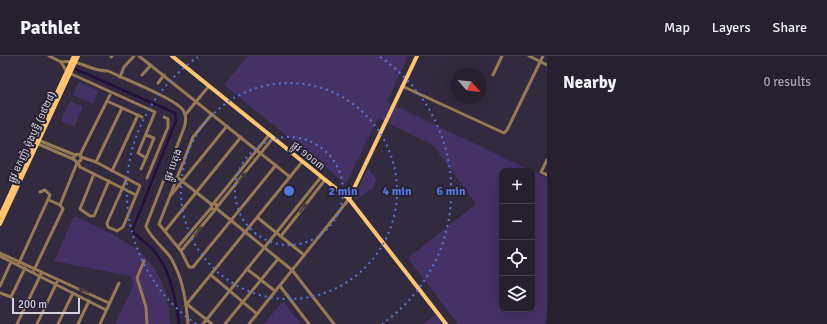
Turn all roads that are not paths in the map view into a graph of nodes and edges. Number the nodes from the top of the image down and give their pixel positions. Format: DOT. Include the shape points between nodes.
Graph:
graph roads {
  1 [pos="50,56"];
  2 [pos="78,56"];
  3 [pos="134,56"];
  4 [pos="139,56"];
  5 [pos="172,56"];
  6 [pos="417,56"];
  7 [pos="502,56"];
  8 [pos="529,56"];
  9 [pos="542,56"];
  10 [pos="74,60"];
  11 [pos="540,61"];
  12 [pos="61,62"];
  13 [pos="151,65"];
  14 [pos="547,65"];
  15 [pos="69,71"];
  16 [pos="142,75"];
  17 [pos="493,75"];
  18 [pos="164,76"];
  19 [pos="120,77"];
  20 [pos="158,83"];
  21 [pos="209,86"];
  22 [pos="402,86"];
  23 [pos="110,95"];
  24 [pos="107,101"];
  25 [pos="196,102"];
  26 [pos="122,108"];
  27 [pos="212,114"];
  28 [pos="138,115"];
  29 [pos="185,115"];
  30 [pos="164,116"];
  31 [pos="142,117"];
  32 [pos="227,126"];
  33 [pos="146,135"];
  34 [pos="269,135"];
  35 [pos="241,137"];
  36 [pos="273,138"];
  37 [pos="37,141"];
  38 [pos="256,150"];
  39 [pos="260,153"];
  40 [pos="75,155"];
  41 [pos="81,156"];
  42 [pos="146,158"];
  43 [pos="73,159"];
  44 [pos="547,160"];
  45 [pos="96,162"];
  46 [pos="302,162"];
  47 [pos="77,163"];
  48 [pos="276,165"];
  49 [pos="141,170"];
  50 [pos="112,171"];
  51 [pos="94,174"];
  52 [pos="177,175"];
  53 [pos="547,175"];
  54 [pos="290,177"];
  55 [pos="321,177"];
  56 [pos="127,178"];
  57 [pos="147,178"];
  58 [pos="325,180"];
  59 [pos="109,181"];
  60 [pos="182,182"];
  61 [pos="122,188"];
  62 [pos="40,192"];
  63 [pos="197,193"];
  64 [pos="136,195"];
  65 [pos="170,196"];
  66 [pos="349,199"];
  67 [pos="48,200"];
  68 [pos="60,205"];
  69 [pos="212,205"];
  70 [pos="216,209"];
  71 [pos="0,216"];
  72 [pos="258,218"];
  73 [pos="231,220"];
  74 [pos="286,221"];
  75 [pos="0,224"];
  76 [pos="290,224"];
  77 [pos="165,231"];
  78 [pos="246,232"];
  79 [pos="276,232"];
  80 [pos="281,236"];
  81 [pos="178,247"];
  82 [pos="264,248"];
  83 [pos="181,251"];
  84 [pos="0,253"];
  85 [pos="304,255"];
  86 [pos="0,256"];
  87 [pos="278,259"];
  88 [pos="144,261"];
  89 [pos="11,262"];
  90 [pos="18,263"];
  91 [pos="25,268"];
  92 [pos="247,269"];
  93 [pos="292,270"];
  94 [pos="34,271"];
  95 [pos="41,274"];
  96 [pos="211,276"];
  97 [pos="261,280"];
  98 [pos="57,282"];
  99 [pos="119,283"];
  100 [pos="0,286"];
  101 [pos="280,286"];
  102 [pos="230,291"];
  103 [pos="275,292"];
  104 [pos="0,293"];
  105 [pos="73,293"];
  106 [pos="89,301"];
  107 [pos="243,302"];
  108 [pos="109,303"];
  109 [pos="187,305"];
  110 [pos="106,310"];
  111 [pos="257,314"];
  112 [pos="206,319"];
  113 [pos="17,324"];
  114 [pos="37,324"];
  115 [pos="58,324"];
  116 [pos="78,324"];
  117 [pos="100,324"];
  118 [pos="147,324"];
  119 [pos="188,324"];
  120 [pos="203,324"];
  121 [pos="212,324"];
  122 [pos="225,324"];
  123 [pos="249,324"];
  124 [pos="309,324"];
  125 [pos="334,324"];
  126 [pos="446,324"];
  1 -- 12 [label="street"];
  2 -- 10 [label="main road, ផ្លូវ ឧកញ៉ា ម៉ុងឫទ្ធី (១៩២៨)"];
  3 -- 19 [label="street" via="124,67"];
  4 -- 13 [label="street"];
  5 -- 21 [label="main road, ផ្លូវ ១០០៣"];
  6 -- 22 [label="main road"];
  7 -- 17 [label="street"];
  8 -- 11 [label="street"];
  9 -- 11 [label="street"];
  10 -- 12 [label="street"];
  10 -- 15 [label="main road, ផ្លូវ ឧកញ៉ា ម៉ុងឫទ្ធី (១៩២៨)"];
  10 -- 19 [label="street"];
  11 -- 14 [label="street"];
  11 -- 22 [label="street" via="504,133"];
  12 -- 15 [label="street"];
  13 -- 16 [label="street"];
  13 -- 18 [label="street"];
  15 -- 33 [label="street" via="155,112"];
  15 -- 37 [label="main road, ផ្លូវ ឧកញ៉ា ម៉ុងឫទ្ធី (១៩២៨)"];
  18 -- 20 [label="street"];
  18 -- 25 [label="street"];
  19 -- 29 [label="street" via="175,103"];
  21 -- 25 [label="street"];
  21 -- 34 [label="main road, ផ្លូវ ១០០៣"];
  22 -- 66 [label="main road"];
  23 -- 24 [label="street"];
  24 -- 26 [label="street"];
  24 -- 41 [label="street"];
  25 -- 27 [label="street"];
  25 -- 29 [label="street"];
  26 -- 28 [label="street"];
  26 -- 45 [label="street"];
  27 -- 32 [label="street"];
  27 -- 52 [label="street, ផ្លូវ បេតុង" via="196,131"];
  28 -- 31 [label="street"];
  28 -- 50 [label="street"];
  29 -- 109 [label="street" via="184,128 146,226 174,265"];
  30 -- 57 [label="street" via="168,119 168,127"];
  32 -- 35 [label="street"];
  32 -- 60 [label="street"];
  33 -- 42 [label="street" via="138,153"];
  33 -- 42 [label="street" via="154,138"];
  34 -- 36 [label="main road, ផ្លូវ ១០០៣"];
  34 -- 38 [label="street"];
  35 -- 38 [label="street"];
  35 -- 63 [label="street"];
  36 -- 39 [label="street"];
  36 -- 46 [label="main road, ផ្លូវ ១០០៣"];
  37 -- 40 [label="street"];
  37 -- 43 [label="street"];
  37 -- 71 [label="main road, ផ្លូវ ឧកញ៉ា ម៉ុងឫទ្ធី (១៩២៨)"];
  37 -- 75 [label="main road, ផ្លូវ ឧកញ៉ា ម៉ុងឫទ្ធី (១៩២៨)"];
  38 -- 39 [label="street"];
  38 -- 69 [label="street"];
  39 -- 48 [label="street"];
  70 -- 39 [label="street, one-way"];
  40 -- 41 [label="street"];
  40 -- 43 [label="street"];
  41 -- 45 [label="street"];
  41 -- 47 [label="street" via="81,161"];
  42 -- 49 [label="street"];
  43 -- 47 [label="street"];
  44 -- 53 [label="street" via="541,172"];
  45 -- 50 [label="street"];
  46 -- 54 [label="street"];
  46 -- 55 [label="main road, ផ្លូវ ១០០៣"];
  47 -- 51 [label="street"];
  47 -- 68 [label="street"];
  48 -- 54 [label="street"];
  48 -- 73 [label="street"];
  50 -- 56 [label="street"];
  51 -- 59 [label="street"];
  51 -- 59 [label="street" via="80,210 90,216 94,216"];
  52 -- 60 [label="street"];
  52 -- 65 [label="street, ផ្លូវ បេតុង"];
  54 -- 72 [label="street"];
  55 -- 58 [label="main road, ផ្លូវ ១០០៣"];
  55 -- 74 [label="street"];
  56 -- 61 [label="street"];
  56 -- 64 [label="street" via="140,186"];
  58 -- 66 [label="main road, ផ្លូវ ១០០៣"];
  76 -- 58 [label="street, one-way"];
  59 -- 61 [label="street"];
  60 -- 63 [label="street"];
  60 -- 65 [label="street"];
  61 -- 64 [label="street"];
  61 -- 64 [label="street" via="107,224 110,228 118,231 122,228"];
  62 -- 67 [label="street" via="48,192"];
  63 -- 69 [label="street"];
  63 -- 77 [label="street"];
  65 -- 77 [label="street, ផ្លូវ បេតុង" via="160,222"];
  66 -- 85 [label="street"];
  66 -- 126 [label="main road, ផ្លូវ ១០០៣"];
  67 -- 68 [label="street"];
  67 -- 90 [label="street"];
  68 -- 94 [label="street" via="63,207 62,211"];
  69 -- 70 [label="street"];
  69 -- 70 [label="street"];
  69 -- 81 [label="street"];
  70 -- 73 [label="street"];
  83 -- 70 [label="street, one-way"];
  72 -- 78 [label="street"];
  72 -- 79 [label="street"];
  73 -- 78 [label="street"];
  73 -- 83 [label="street" via="193,267 189,267"];
  74 -- 76 [label="street"];
  74 -- 79 [label="street"];
  76 -- 80 [label="street"];
  77 -- 81 [label="street"];
  78 -- 82 [label="street"];
  78 -- 96 [label="street"];
  79 -- 80 [label="street"];
  79 -- 82 [label="street"];
  80 -- 85 [label="street"];
  81 -- 83 [label="street"];
  82 -- 87 [label="street"];
  82 -- 92 [label="street"];
  84 -- 90 [label="street"];
  85 -- 93 [label="street"];
  86 -- 89 [label="street"];
  87 -- 93 [label="street"];
  87 -- 97 [label="street"];
  88 -- 118 [label="street" via="136,278 146,307"];
  89 -- 90 [label="street"];
  89 -- 100 [label="street"];
  90 -- 91 [label="street"];
  90 -- 94 [label="street"];
  91 -- 94 [label="street"];
  91 -- 104 [label="street" via="11,297"];
  92 -- 97 [label="street"];
  92 -- 102 [label="street"];
  93 -- 101 [label="street"];
  93 -- 125 [label="street"];
  94 -- 95 [label="street"];
  95 -- 98 [label="street"];
  95 -- 113 [label="street"];
  96 -- 102 [label="street"];
  96 -- 109 [label="street"];
  97 -- 103 [label="street"];
  97 -- 107 [label="street"];
  98 -- 105 [label="street"];
  108 -- 98 [label="street, one-way" via="65,282"];
  98 -- 114 [label="street"];
  99 -- 108 [label="street"];
  101 -- 103 [label="street"];
  101 -- 124 [label="street"];
  102 -- 107 [label="street"];
  102 -- 112 [label="street"];
  103 -- 111 [label="street"];
  105 -- 106 [label="street"];
  105 -- 115 [label="street"];
  106 -- 110 [label="street"];
  106 -- 116 [label="street"];
  107 -- 111 [label="street"];
  107 -- 122 [label="street"];
  108 -- 110 [label="street"];
  109 -- 112 [label="street"];
  109 -- 119 [label="street"];
  110 -- 117 [label="street"];
  111 -- 123 [label="street"];
  112 -- 120 [label="street"];
  112 -- 121 [label="street"];
}
